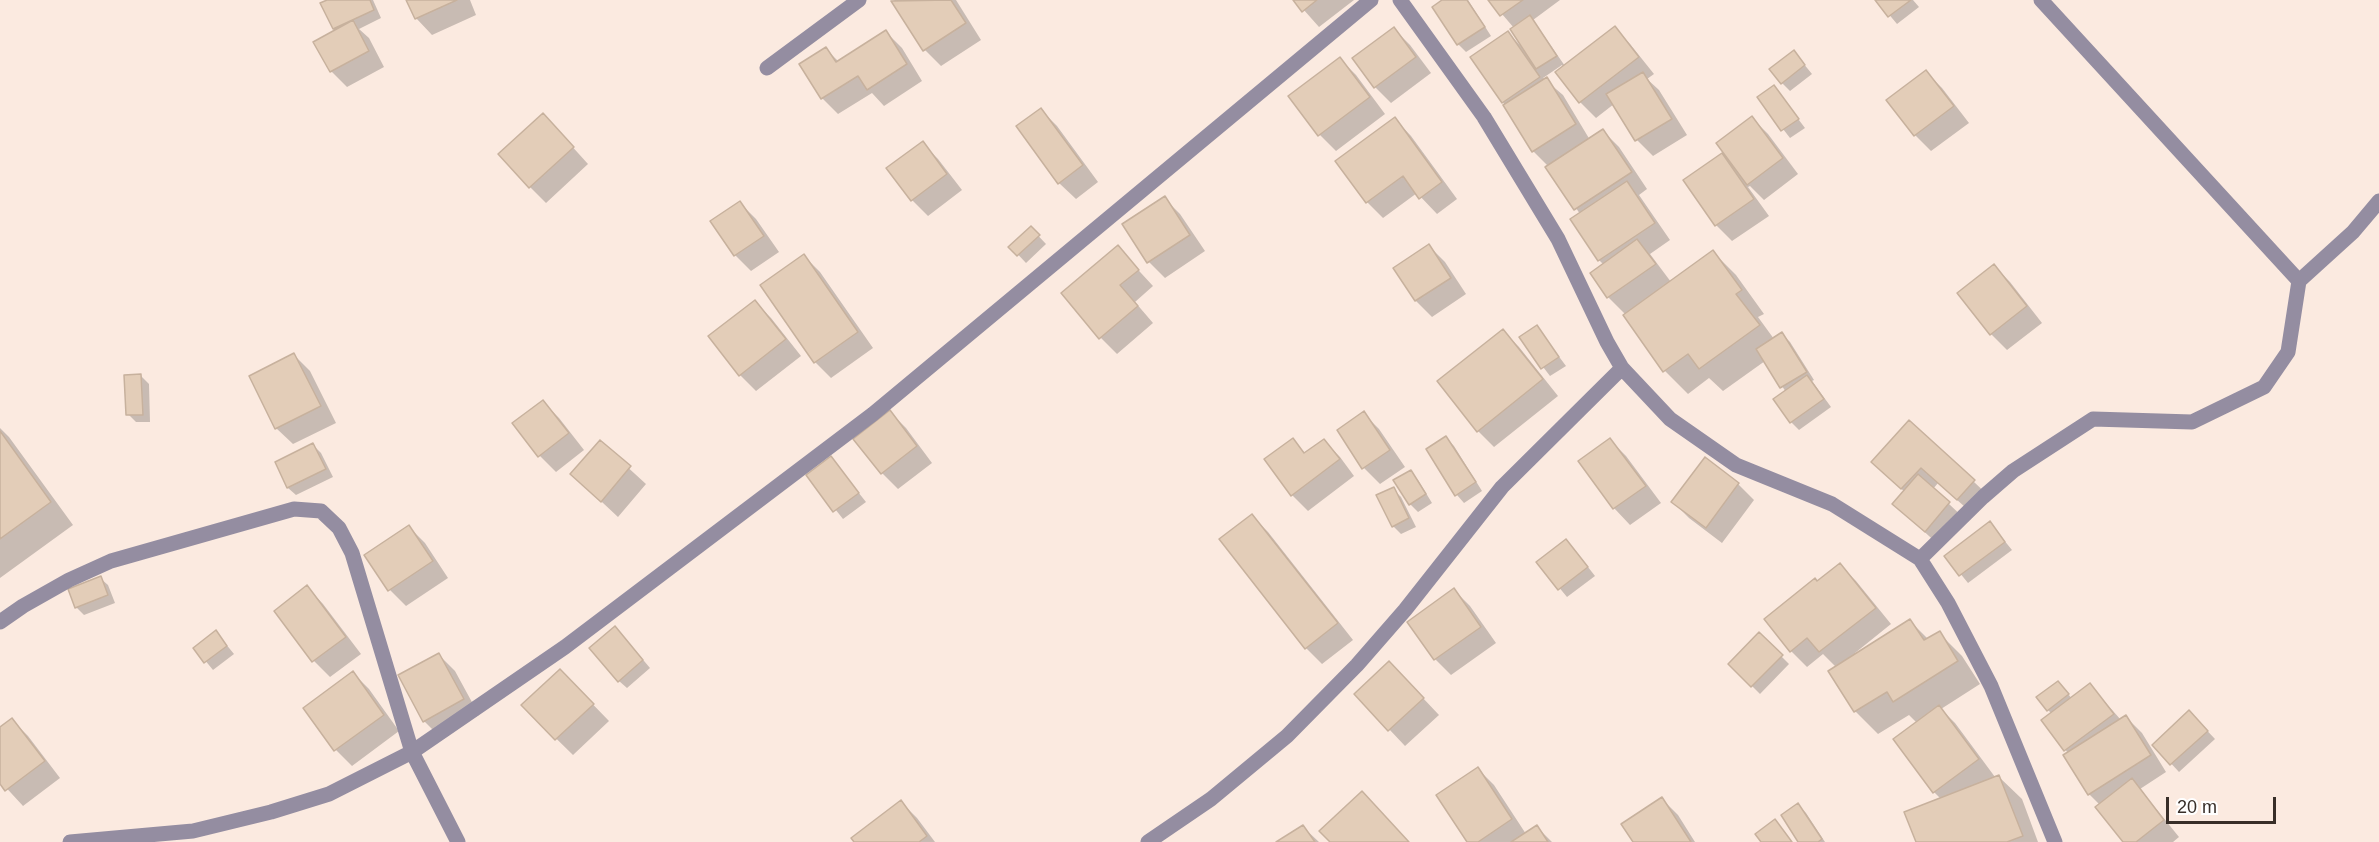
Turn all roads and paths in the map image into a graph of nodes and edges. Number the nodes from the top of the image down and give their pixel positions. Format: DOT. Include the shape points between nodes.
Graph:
graph roads {
  1 [pos="860,0"];
  2 [pos="1371,0"];
  3 [pos="1400,0"];
  4 [pos="2041,0"];
  5 [pos="767,68"];
  6 [pos="2379,201"];
  7 [pos="2299,281"];
  8 [pos="1622,368"];
  9 [pos="1920,559"];
  10 [pos="0,622"];
  11 [pos="412,752"];
  12 [pos="70,842"];
  13 [pos="458,842"];
  14 [pos="1148,842"];
  15 [pos="2055,842"];
  1 -- 5 [label="street"];
  2 -- 11 [label="street" via="873,414 565,647"];
  3 -- 8 [label="street" via="1484,117 1546,219"];
  4 -- 7 [label="street"];
  6 -- 7 [label="street" via="2353,232"];
  7 -- 9 [label="street" via="2288,352 2264,387 2192,422 2092,419 2013,471"];
  8 -- 9 [label="street" via="1671,419 1736,465 1832,504"];
  8 -- 14 [label="street" via="1502,487 1406,610 1287,736 1211,798"];
  9 -- 15 [label="street" via="1991,686"];
  10 -- 11 [label="street" via="59,585 111,561 294,509 321,511 339,528 352,553"];
  11 -- 12 [label="street" via="329,794 271,812 193,831"];
  11 -- 13 [label="street"];
}
